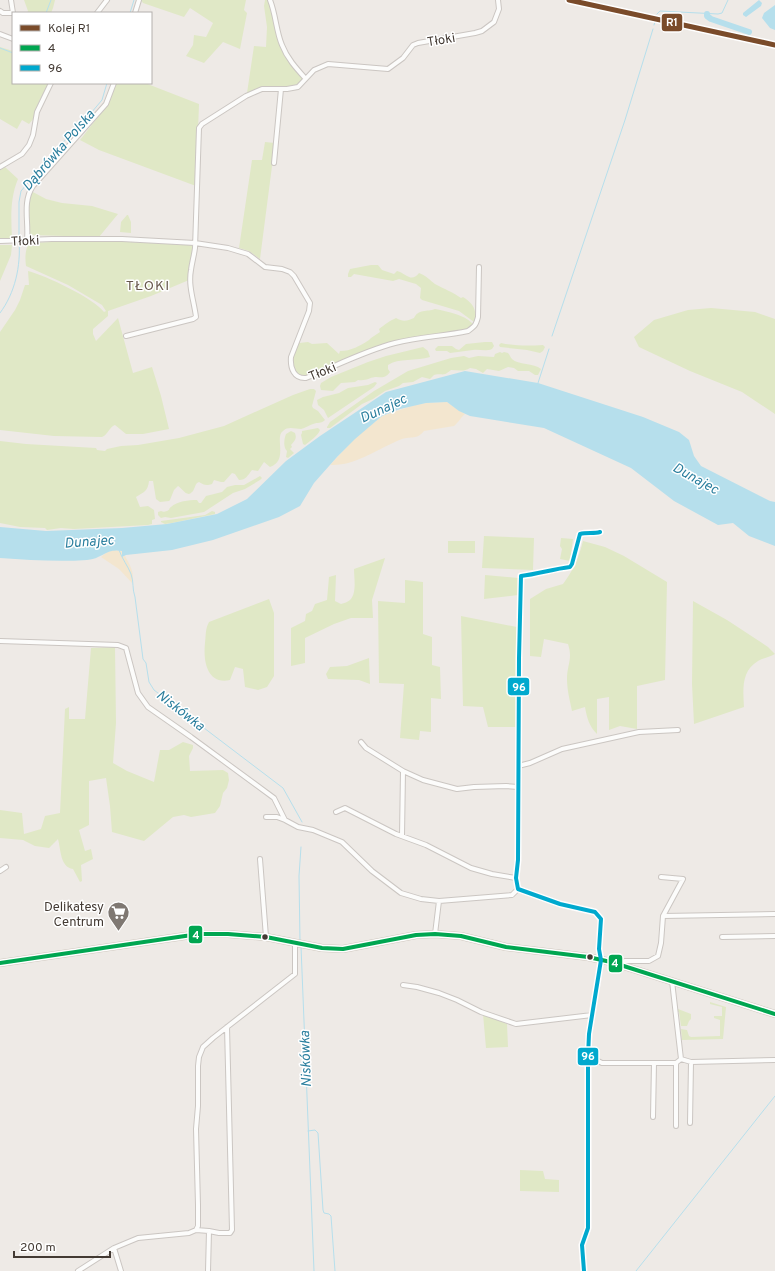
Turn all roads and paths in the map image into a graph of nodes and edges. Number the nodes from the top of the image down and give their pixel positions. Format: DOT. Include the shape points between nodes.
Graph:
graph roads {
  1 [pos="12,0"];
  2 [pos="108,0"];
  3 [pos="139,0"];
  4 [pos="270,0"];
  5 [pos="498,0"];
  6 [pos="0,12"];
  7 [pos="13,12"];
  8 [pos="98,12"];
  9 [pos="135,12"];
  10 [pos="12,13"];
  11 [pos="0,34"];
  12 [pos="12,38"];
  13 [pos="305,78"];
  14 [pos="51,84"];
  15 [pos="114,84"];
  16 [pos="281,89"];
  17 [pos="274,163"];
  18 [pos="0,167"];
  19 [pos="25,240"];
  20 [pos="0,241"];
  21 [pos="194,243"];
  22 [pos="479,267"];
  23 [pos="126,336"];
  24 [pos="600,532"];
  25 [pos="0,641"];
  26 [pos="678,730"];
  27 [pos="361,742"];
  28 [pos="518,766"];
  29 [pos="403,771"];
  30 [pos="518,787"];
  31 [pos="336,812"];
  32 [pos="266,817"];
  33 [pos="285,820"];
  34 [pos="402,836"];
  35 [pos="260,859"];
  36 [pos="6,867"];
  37 [pos="0,871"];
  38 [pos="662,877"];
  39 [pos="516,878"];
  40 [pos="518,889"];
  41 [pos="439,901"];
  42 [pos="775,914"];
  43 [pos="663,916"];
  44 [pos="435,934"];
  45 [pos="775,936"];
  46 [pos="266,937"];
  47 [pos="722,937"];
  48 [pos="296,943"];
  49 [pos="601,960"];
  50 [pos="0,963"];
  51 [pos="619,964"];
  52 [pos="672,981"];
  53 [pos="403,986"];
  54 [pos="775,1014"];
  55 [pos="592,1015"];
  56 [pos="228,1027"];
  57 [pos="588,1056"];
  58 [pos="681,1060"];
  59 [pos="775,1060"];
  60 [pos="691,1062"];
  61 [pos="654,1063"];
  62 [pos="676,1063"];
  63 [pos="654,1117"];
  64 [pos="690,1123"];
  65 [pos="676,1126"];
  66 [pos="196,1230"];
  67 [pos="209,1231"];
  68 [pos="114,1248"];
  69 [pos="78,1271"];
  70 [pos="121,1271"];
  71 [pos="208,1271"];
  72 [pos="584,1271"];
  1 -- 7 [label="street"];
  2 -- 8 [label="street"];
  3 -- 9 [label="street"];
  4 -- 13 [label="street" via="281,44"];
  5 -- 13 [label="street, Tłoki" via="499,9 494,22 482,31 415,44 403,58 388,69 328,64 314,70"];
  6 -- 10 [label="street"];
  11 -- 12 [label="street"];
  13 -- 16 [label="street, Tłoki" via="298,87"];
  14 -- 18 [label="street" via="37,112 29,145 22,154"];
  15 -- 19 [label="street" via="106,104 32,186 27,200"];
  16 -- 17 [label="street"];
  16 -- 21 [label="street, Tłoki" via="262,89 255,92 234,103 199,128"];
  19 -- 20 [label="street, Tłoki"];
  19 -- 21 [label="street, Tłoki" via="98,239"];
  21 -- 22 [label="street, Tłoki" via="242,252 265,267 282,269 294,276 310,303 290,362 293,372 303,378 380,347 473,328 478,317"];
  21 -- 23 [label="street, Tłoki" via="191,284 196,317"];
  24 -- 28 [label="street" via="580,534 570,567 522,576"];
  25 -- 33 [label="street" via="118,645 126,648 138,693 148,707 274,798"];
  26 -- 28 [label="street" via="639,732 562,749"];
  27 -- 29 [label="street" via="366,748"];
  28 -- 30 [label="street"];
  29 -- 30 [label="street" via="423,780 457,789"];
  29 -- 34 [label="street"];
  30 -- 39 [label="street"];
  31 -- 34 [label="street" via="345,808"];
  32 -- 33 [label="street"];
  33 -- 41 [label="street" via="342,842 372,871 402,893"];
  34 -- 39 [label="street" via="471,868"];
  35 -- 46 [label="street"];
  36 -- 37 [label="street"];
  38 -- 43 [label="street" via="683,879"];
  39 -- 40 [label="street"];
  40 -- 41 [label="street" via="512,894"];
  40 -- 49 [label="street" via="560,904 595,912 601,919"];
  41 -- 44 [label="street"];
  42 -- 43 [label="street"];
  43 -- 51 [label="street" via="658,956 649,961 625,961"];
  44 -- 48 [label="street" via="402,937 350,949"];
  44 -- 49 [label="street" via="461,936 506,947"];
  45 -- 47 [label="street"];
  46 -- 48 [label="street"];
  46 -- 50 [label="street" via="202,934"];
  48 -- 56 [label="street" via="295,974"];
  49 -- 51 [label="street"];
  49 -- 55 [label="street"];
  51 -- 52 [label="street"];
  52 -- 54 [label="street"];
  52 -- 58 [label="street"];
  53 -- 55 [label="street" via="440,993 481,1012 516,1024"];
  55 -- 57 [label="street"];
  56 -- 66 [label="street" via="203,1046 198,1061"];
  56 -- 67 [label="street" via="232,1230 230,1233"];
  57 -- 61 [label="street" via="602,1063"];
  57 -- 72 [label="street" via="588,1228 582,1245"];
  58 -- 60 [label="street"];
  58 -- 62 [label="street"];
  59 -- 60 [label="street"];
  60 -- 64 [label="street"];
  61 -- 62 [label="street"];
  61 -- 63 [label="street"];
  62 -- 65 [label="street"];
  66 -- 67 [label="street"];
  66 -- 68 [label="street" via="189,1233 138,1238"];
  67 -- 71 [label="street"];
  68 -- 69 [label="street"];
  68 -- 70 [label="street"];
}
